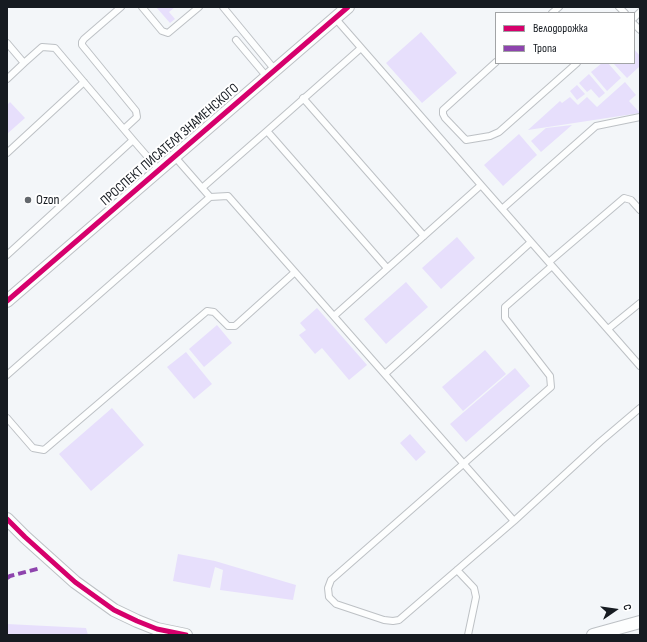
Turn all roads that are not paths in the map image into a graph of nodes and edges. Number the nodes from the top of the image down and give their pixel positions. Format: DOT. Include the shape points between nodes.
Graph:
graph roads {
  1 [pos="121,7"];
  2 [pos="142,7"];
  3 [pos="199,7"];
  4 [pos="223,7"];
  5 [pos="348,7"];
  6 [pos="335,18"];
  7 [pos="236,40"];
  8 [pos="7,43"];
  9 [pos="361,48"];
  10 [pos="24,63"];
  11 [pos="495,63"];
  12 [pos="576,64"];
  13 [pos="271,73"];
  14 [pos="7,79"];
  15 [pos="84,82"];
  16 [pos="304,98"];
  17 [pos="640,117"];
  18 [pos="124,129"];
  19 [pos="267,131"];
  20 [pos="133,140"];
  21 [pos="7,153"];
  22 [pos="175,156"];
  23 [pos="159,170"];
  24 [pos="481,185"];
  25 [pos="202,188"];
  26 [pos="210,197"];
  27 [pos="502,209"];
  28 [pos="640,210"];
  29 [pos="424,236"];
  30 [pos="531,242"];
  31 [pos="7,255"];
  32 [pos="550,264"];
  33 [pos="387,268"];
  34 [pos="295,272"];
  35 [pos="7,301"];
  36 [pos="640,303"];
  37 [pos="334,316"];
  38 [pos="608,329"];
  39 [pos="640,366"];
  40 [pos="385,374"];
  41 [pos="7,375"];
  42 [pos="640,408"];
  43 [pos="7,418"];
  44 [pos="464,464"];
  45 [pos="7,519"];
  46 [pos="514,521"];
  47 [pos="457,570"];
  48 [pos="640,622"];
  49 [pos="186,635"];
  50 [pos="468,635"];
  51 [pos="593,635"];
  1 -- 18 [label="lane" via="84,39 82,46 136,111 138,117"];
  2 -- 3 [label="lane" via="162,31 168,33"];
  4 -- 13 [label="lane"];
  5 -- 6 [label="street, ПРОСПЕКТ ПИСАТЕЛЯ ЗНАМЕНСКОГО"];
  6 -- 9 [label="lane"];
  6 -- 13 [label="street, ПРОСПЕКТ ПИСАТЕЛЯ ЗНАМЕНСКОГО"];
  7 -- 13 [label="lane"];
  8 -- 10 [label="lane"];
  9 -- 16 [label="lane"];
  9 -- 24 [label="lane"];
  10 -- 14 [label="lane"];
  10 -- 15 [label="lane" via="42,47 55,48"];
  11 -- 12 [label="lane" via="443,110 445,118 466,140 499,132"];
  13 -- 22 [label="street, ПРОСПЕКТ ПИСАТЕЛЯ ЗНАМЕНСКОГО"];
  15 -- 18 [label="lane"];
  15 -- 21 [label="lane"];
  16 -- 19 [label="lane"];
  16 -- 29 [label="lane"];
  17 -- 27 [label="lane" via="596,126"];
  18 -- 20 [label="lane"];
  19 -- 25 [label="lane"];
  19 -- 33 [label="lane"];
  20 -- 23 [label="lane"];
  20 -- 31 [label="lane"];
  22 -- 23 [label="street, ПРОСПЕКТ ПИСАТЕЛЯ ЗНАМЕНСКОГО"];
  22 -- 25 [label="lane"];
  23 -- 35 [label="street, ПРОСПЕКТ ПИСАТЕЛЯ ЗНАМЕНСКОГО"];
  24 -- 27 [label="lane"];
  24 -- 29 [label="lane"];
  25 -- 26 [label="lane"];
  26 -- 34 [label="lane" via="228,196"];
  26 -- 41 [label="lane"];
  27 -- 30 [label="lane"];
  28 -- 32 [label="lane" via="631,200 624,198"];
  29 -- 33 [label="lane"];
  30 -- 32 [label="lane"];
  30 -- 40 [label="lane"];
  32 -- 38 [label="lane"];
  32 -- 44 [label="lane" via="505,307 505,318 550,376 551,387"];
  33 -- 37 [label="lane"];
  34 -- 37 [label="lane"];
  34 -- 43 [label="lane" via="235,326 228,326 214,312 207,311 44,450 34,448"];
  36 -- 38 [label="lane"];
  37 -- 40 [label="lane"];
  38 -- 39 [label="lane"];
  40 -- 44 [label="lane"];
  42 -- 46 [label="lane"];
  44 -- 46 [label="lane"];
  44 -- 47 [label="lane" via="331,580 328,588 329,597 336,604 384,620 399,620"];
  45 -- 49 [label="street" via="75,582 114,610 157,629"];
  46 -- 47 [label="lane"];
  47 -- 50 [label="lane" via="474,588 476,597"];
  48 -- 51 [label="street"];
}
